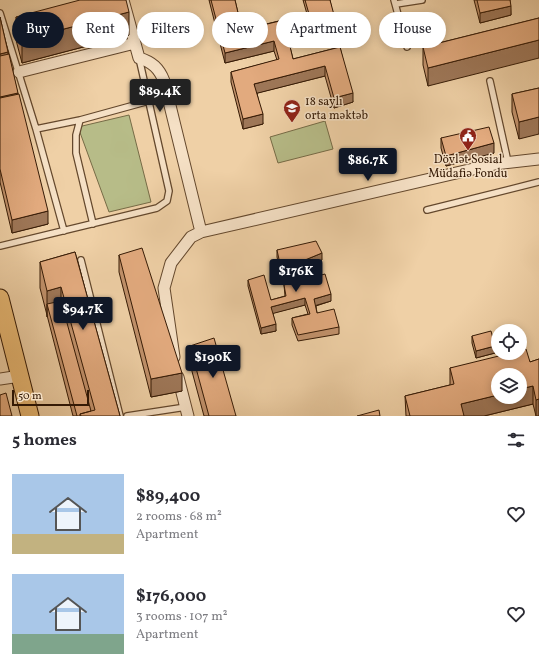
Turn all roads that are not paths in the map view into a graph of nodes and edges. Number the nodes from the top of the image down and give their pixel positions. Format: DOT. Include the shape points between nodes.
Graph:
graph roads {
  1 [pos="123,0"];
  2 [pos="422,0"];
  3 [pos="395,2"];
  4 [pos="398,12"];
  5 [pos="0,13"];
  6 [pos="135,43"];
  7 [pos="139,58"];
  8 [pos="19,72"];
  9 [pos="490,81"];
  10 [pos="149,101"];
  11 [pos="80,120"];
  12 [pos="36,129"];
  13 [pos="539,159"];
  14 [pos="508,162"];
  15 [pos="539,182"];
  16 [pos="427,210"];
  17 [pos="93,224"];
  18 [pos="64,231"];
  19 [pos="201,232"];
  20 [pos="0,246"];
  21 [pos="81,260"];
  22 [pos="0,298"];
  23 [pos="20,376"];
  24 [pos="0,379"];
  25 [pos="187,412"];
  26 [pos="30,416"];
  27 [pos="120,416"];
  28 [pos="127,416"];
  1 -- 6 [label="street"];
  2 -- 3 [label="lane"];
  3 -- 4 [label="lane"];
  5 -- 8 [label="lane"];
  6 -- 7 [label="street"];
  6 -- 8 [label="street"];
  7 -- 10 [label="lane"];
  7 -- 19 [label="street" via="151,62 164,81"];
  8 -- 12 [label="lane"];
  9 -- 14 [label="lane"];
  10 -- 11 [label="lane"];
  10 -- 17 [label="lane" via="169,191 167,201 157,208"];
  11 -- 12 [label="lane"];
  11 -- 17 [label="lane" via="76,135 76,153"];
  12 -- 18 [label="lane"];
  13 -- 14 [label="street"];
  14 -- 19 [label="street"];
  15 -- 16 [label="lane"];
  17 -- 18 [label="lane"];
  18 -- 20 [label="lane"];
  19 -- 25 [label="street" via="192,237 171,263 164,288 176,366"];
  21 -- 27 [label="lane"];
  22 -- 23 [label="main road"];
  23 -- 24 [label="street"];
  23 -- 26 [label="main road"];
  25 -- 28 [label="lane"];
}
